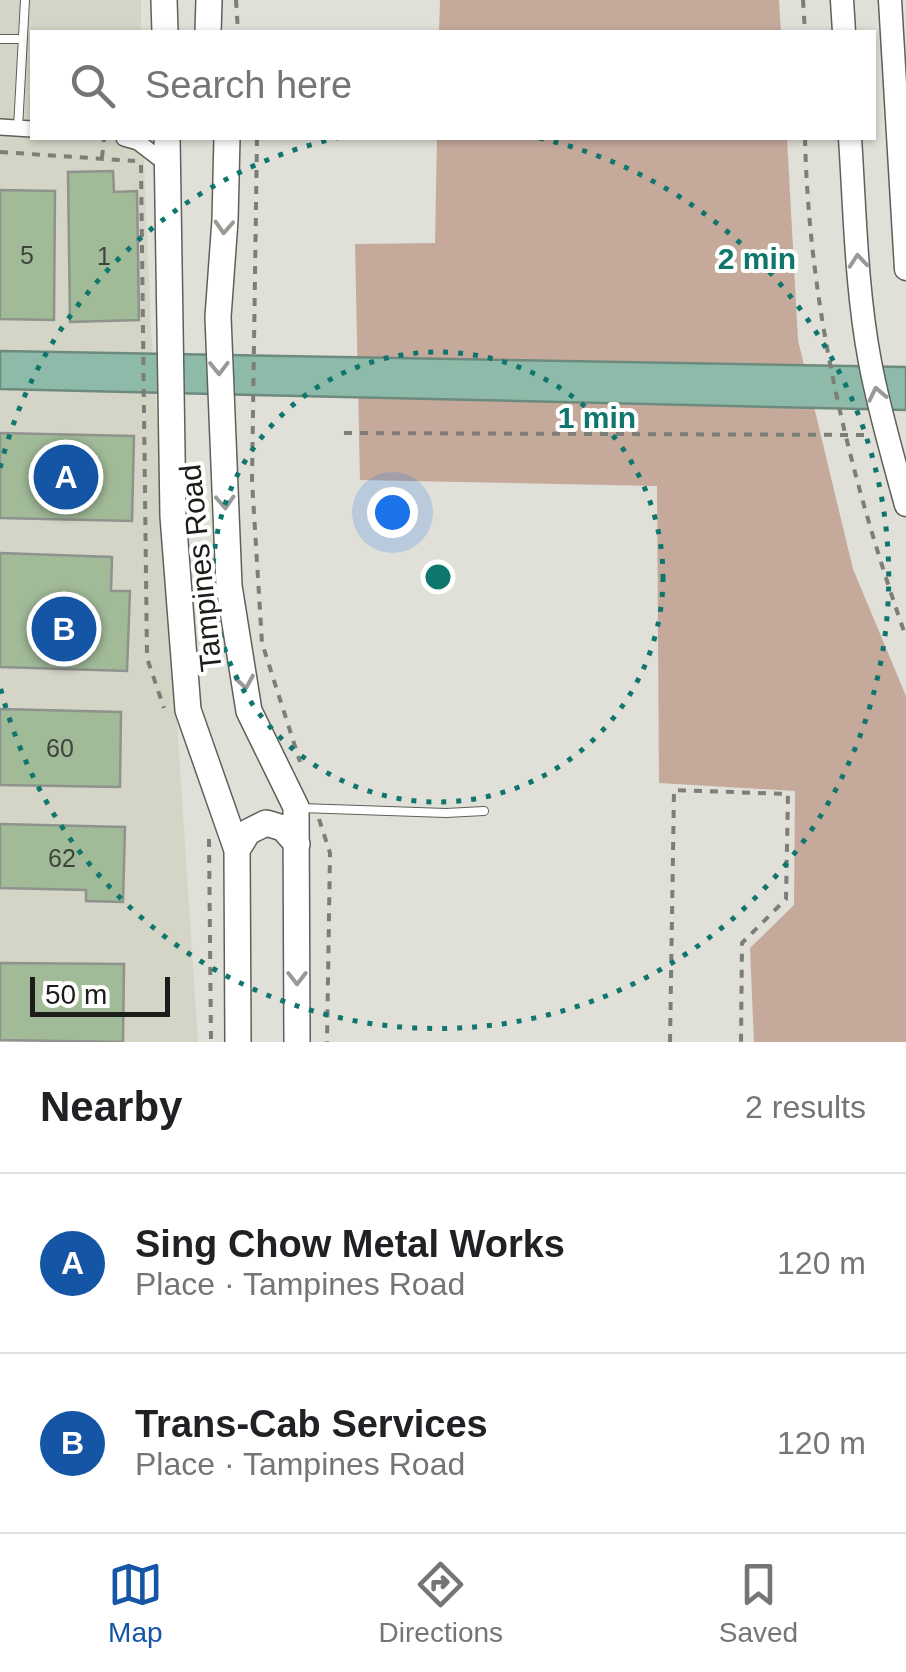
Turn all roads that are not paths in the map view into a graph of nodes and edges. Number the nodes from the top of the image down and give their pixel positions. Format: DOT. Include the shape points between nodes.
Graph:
graph roads {
  1 [pos="25,0"];
  2 [pos="164,0"];
  3 [pos="209,0"];
  4 [pos="842,0"];
  5 [pos="890,0"];
  6 [pos="165,30"];
  7 [pos="208,30"];
  8 [pos="844,30"];
  9 [pos="0,39"];
  10 [pos="22,39"];
  11 [pos="0,127"];
  12 [pos="25,128"];
  13 [pos="131,140"];
  14 [pos="167,140"];
  15 [pos="227,140"];
  16 [pos="850,140"];
  17 [pos="168,165"];
  18 [pos="906,269"];
  19 [pos="906,505"];
  20 [pos="306,808"];
  21 [pos="484,811"];
  22 [pos="296,844"];
  23 [pos="238,850"];
  24 [pos="238,1042"];
  25 [pos="297,1042"];
  1 -- 10 [label="lane"];
  2 -- 6 [label="main road"];
  3 -- 7 [label="main road"];
  4 -- 8 [label="street"];
  5 -- 18 [label="street"];
  9 -- 10 [label="lane"];
  10 -- 12 [label="lane"];
  11 -- 12 [label="street"];
  13 -- 17 [label="street"];
  14 -- 17 [label="main road, Tampines Road"];
  15 -- 20 [label="main road, Tampines Road, one-way" via="218,317 229,586 249,710"];
  19 -- 16 [label="street, one-way" via="870,358"];
  17 -- 23 [label="main road, Tampines Road" via="156,320 171,417 188,710"];
  20 -- 21 [label="lane"];
  20 -- 22 [label="main road, Tampines Road"];
  22 -- 23 [label="main road" via="283,828 266,822 248,832"];
  22 -- 25 [label="main road, Tampines Road, one-way"];
  23 -- 24 [label="main road, Tampines Road"];
}
